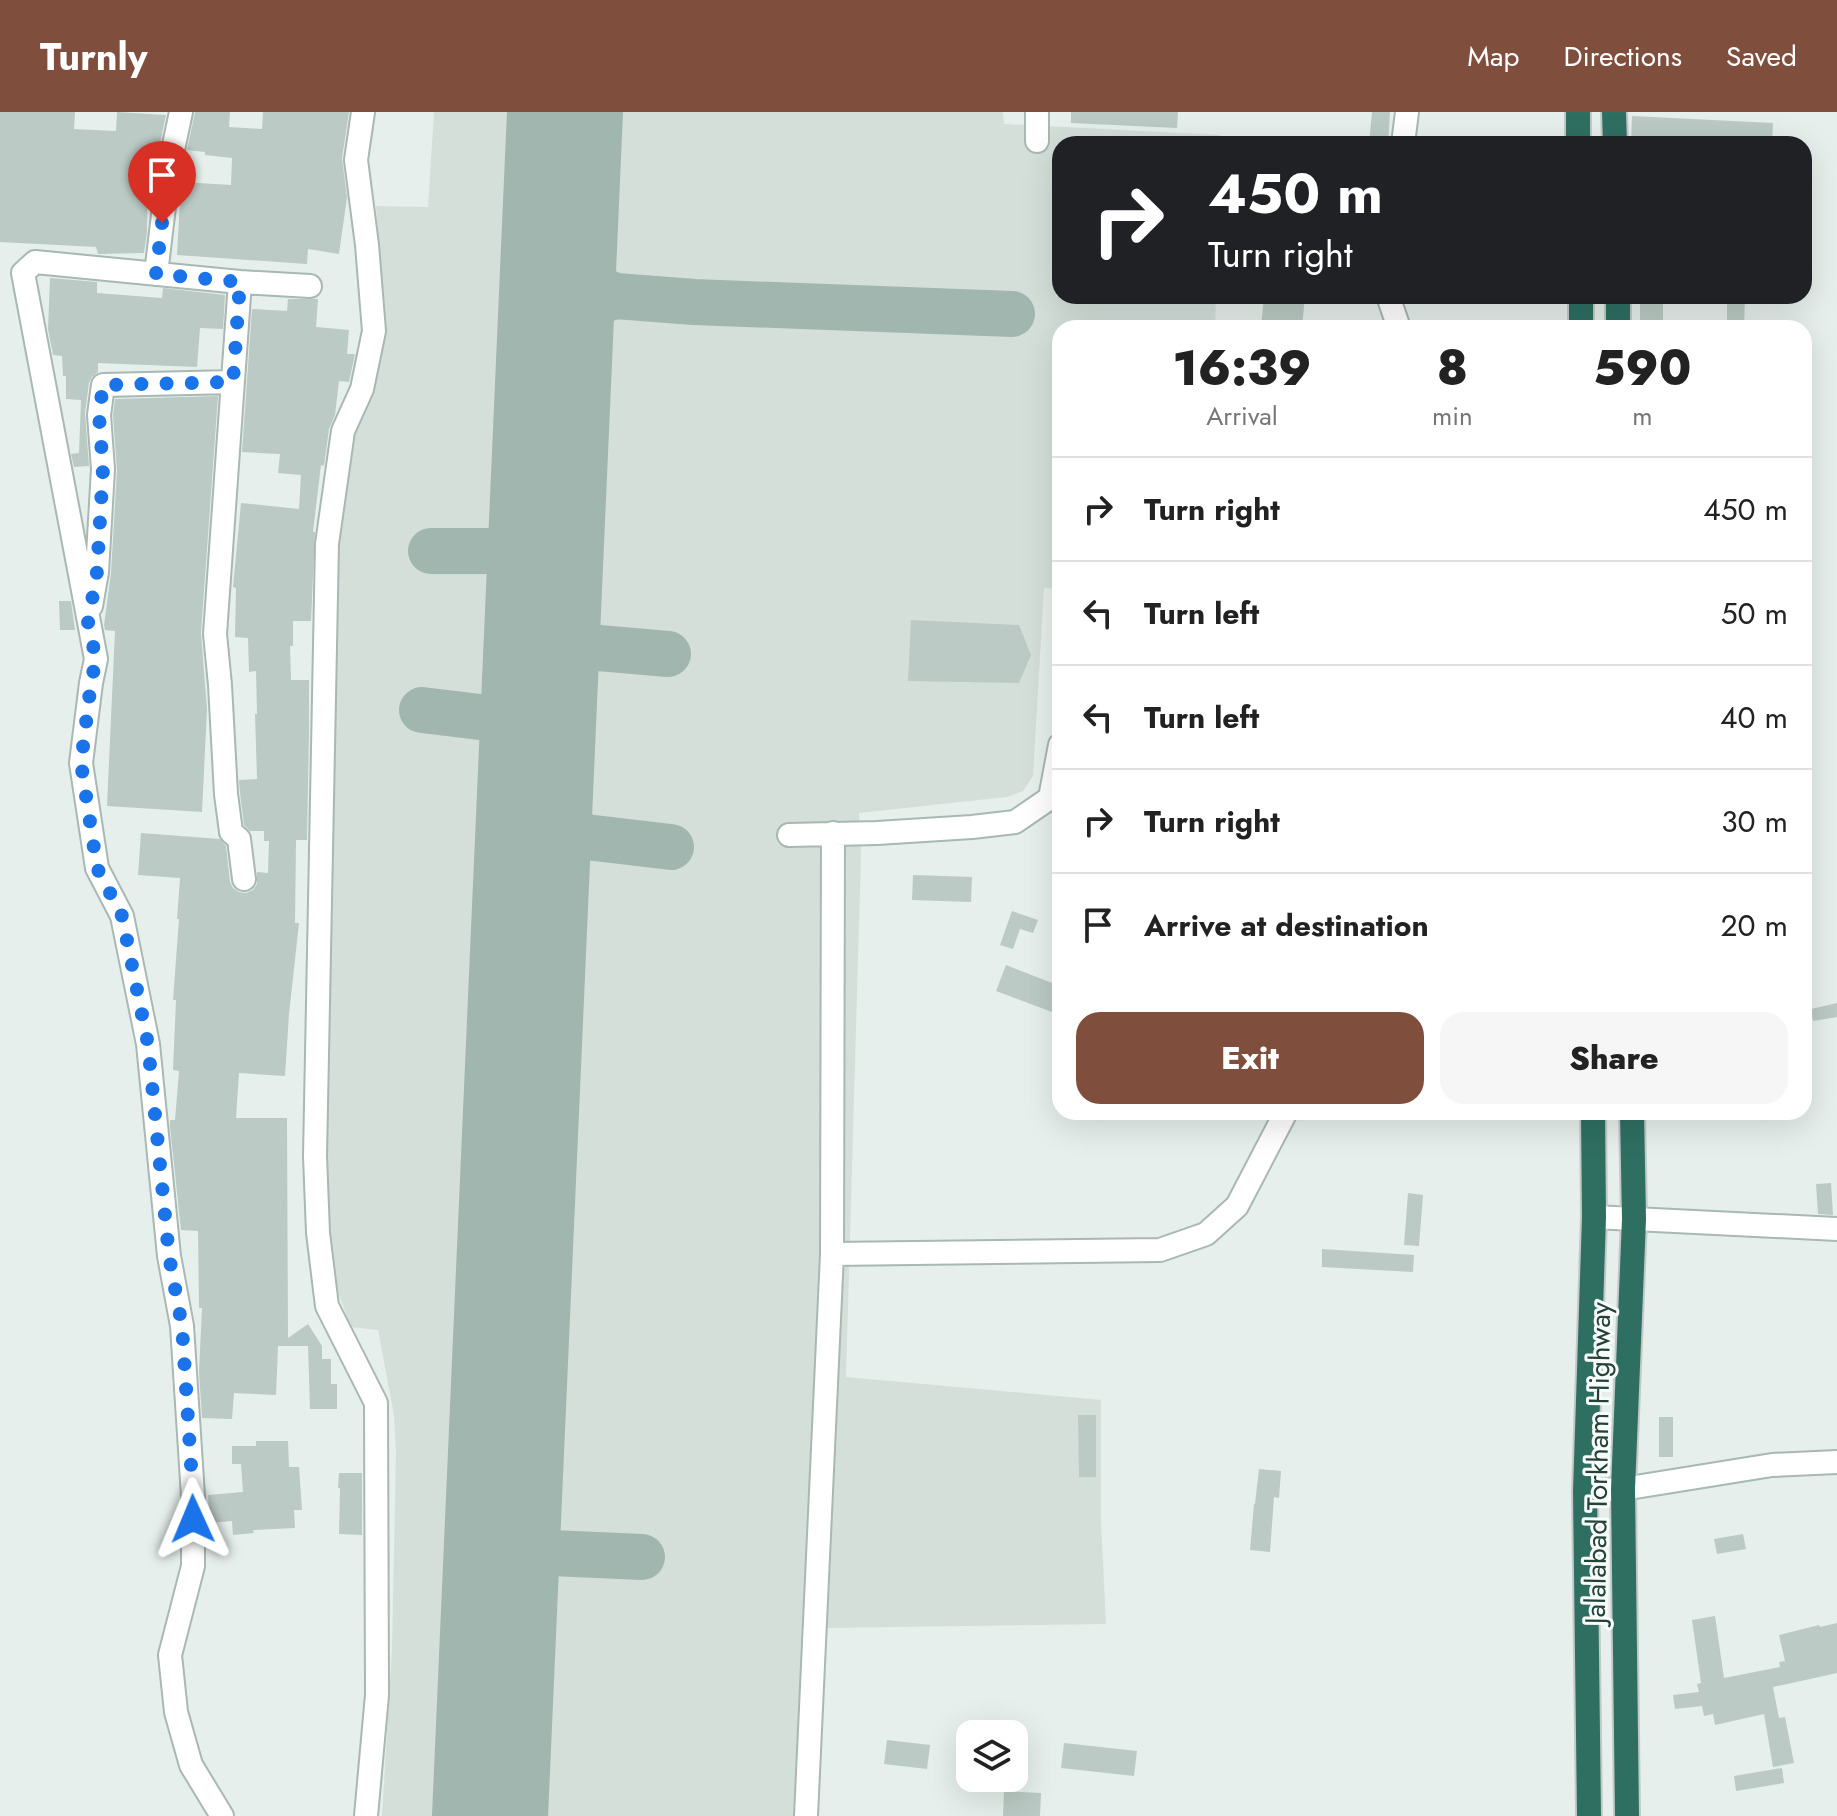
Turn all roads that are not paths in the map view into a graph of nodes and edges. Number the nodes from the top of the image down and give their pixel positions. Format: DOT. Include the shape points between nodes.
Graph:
graph roads {
  1 [pos="181,112"];
  2 [pos="363,112"];
  3 [pos="1037,112"];
  4 [pos="1407,112"];
  5 [pos="1578,112"];
  6 [pos="1614,112"];
  7 [pos="1404,136"];
  8 [pos="1578,136"];
  9 [pos="1615,136"];
  10 [pos="1037,141"];
  11 [pos="156,274"];
  12 [pos="240,282"];
  13 [pos="310,286"];
  14 [pos="233,382"];
  15 [pos="88,623"];
  16 [pos="1052,787"];
  17 [pos="833,833"];
  18 [pos="789,835"];
  19 [pos="244,879"];
  20 [pos="1282,1120"];
  21 [pos="1593,1120"];
  22 [pos="1632,1120"];
  23 [pos="1594,1217"];
  24 [pos="1634,1219"];
  25 [pos="1837,1229"];
  26 [pos="832,1254"];
  27 [pos="1837,1462"];
  28 [pos="1623,1489"];
  29 [pos="1585,1492"];
  30 [pos="222,1816"];
  31 [pos="366,1816"];
  32 [pos="806,1816"];
  33 [pos="1589,1816"];
  34 [pos="1627,1816"];
  1 -- 11 [label="street"];
  2 -- 31 [label="street" via="356,160 374,331 362,389 343,431 327,544 315,1156 327,1306 376,1403 377,1695"];
  3 -- 10 [label="street"];
  4 -- 7 [label="street"];
  5 -- 8 [label="highway"];
  6 -- 9 [label="highway"];
  11 -- 12 [label="street"];
  11 -- 15 [label="street" via="35,262 23,273"];
  12 -- 13 [label="street"];
  12 -- 14 [label="street"];
  14 -- 15 [label="street" via="103,385 101,513"];
  14 -- 19 [label="street" via="215,634 226,794"];
  15 -- 30 [label="street" via="96,659 81,763 97,868 122,916 148,1044 169,1256 182,1326 193,1566 170,1655 176,1712 191,1765"];
  16 -- 17 [label="street" via="1050,798 1015,822"];
  17 -- 18 [label="street"];
  17 -- 26 [label="street"];
  20 -- 26 [label="street" via="1237,1206 1206,1234 1160,1250"];
  21 -- 23 [label="highway"];
  22 -- 24 [label="highway, Jalalabad Torkham Highway"];
  23 -- 24 [label="street"];
  23 -- 29 [label="highway"];
  24 -- 25 [label="street"];
  24 -- 28 [label="highway, Jalalabad Torkham Highway"];
  26 -- 32 [label="street"];
  27 -- 28 [label="street" via="1772,1465"];
  28 -- 29 [label="street"];
  28 -- 34 [label="highway, Jalalabad Torkham Highway"];
  29 -- 33 [label="highway"];
}
